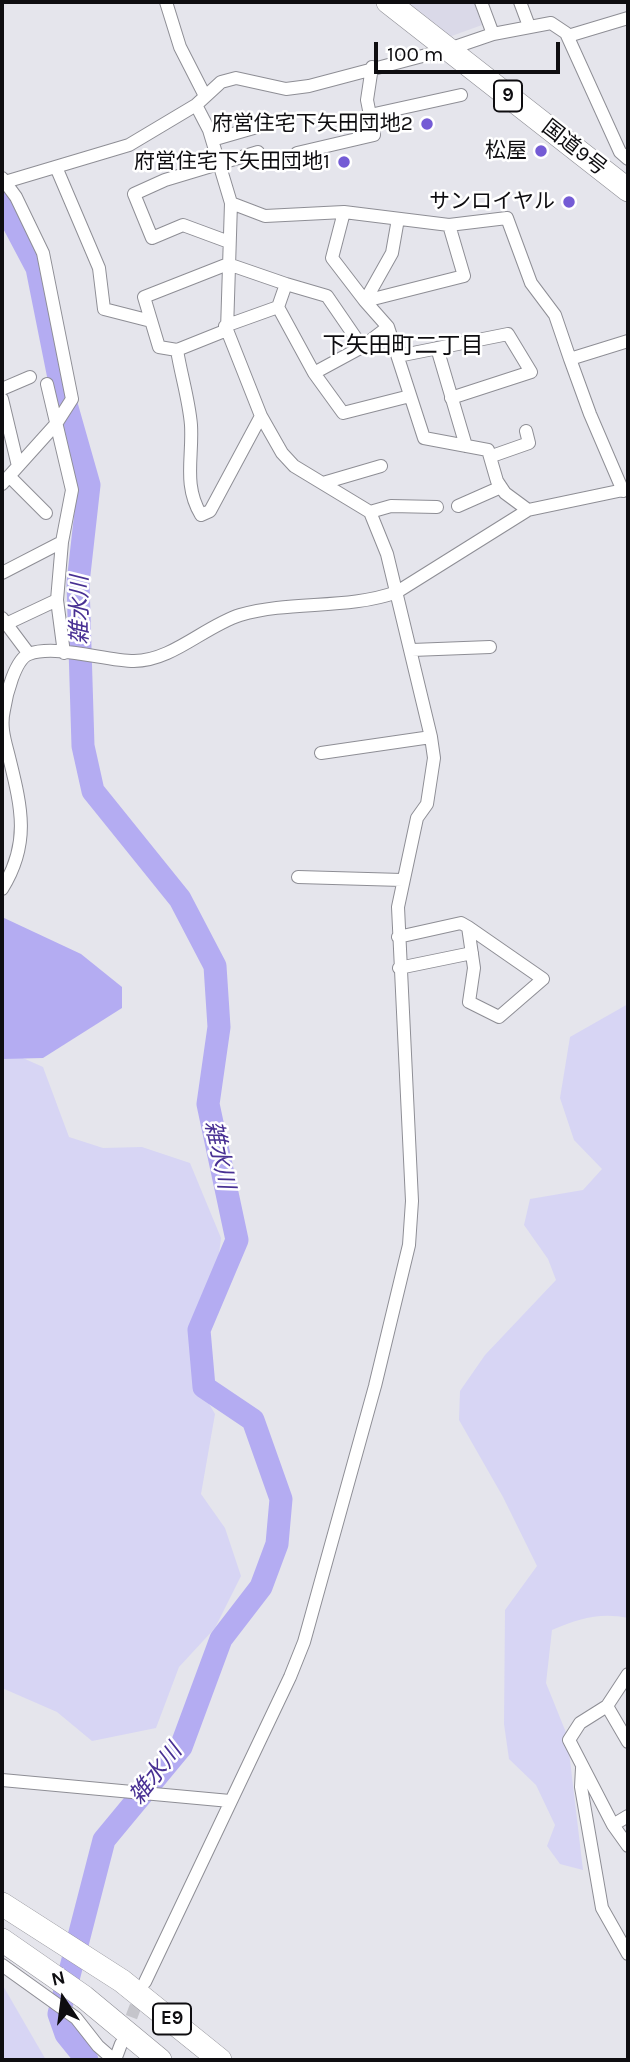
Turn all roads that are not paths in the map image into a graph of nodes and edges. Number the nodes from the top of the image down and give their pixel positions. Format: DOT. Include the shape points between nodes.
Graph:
graph roads {
  1 [pos="166,2"];
  2 [pos="388,2"];
  3 [pos="481,2"];
  4 [pos="520,2"];
  5 [pos="628,18"];
  6 [pos="529,26"];
  7 [pos="493,34"];
  8 [pos="568,36"];
  9 [pos="449,49"];
  10 [pos="372,67"];
  11 [pos="461,95"];
  12 [pos="200,100"];
  13 [pos="370,115"];
  14 [pos="264,125"];
  15 [pos="212,140"];
  16 [pos="258,152"];
  17 [pos="297,153"];
  18 [pos="628,159"];
  19 [pos="220,164"];
  20 [pos="56,167"];
  21 [pos="3,180"];
  22 [pos="628,190"];
  23 [pos="231,203"];
  24 [pos="344,212"];
  25 [pos="398,219"];
  26 [pos="449,225"];
  27 [pos="229,242"];
  28 [pos="228,264"];
  29 [pos="286,284"];
  30 [pos="365,301"];
  31 [pos="278,307"];
  32 [pos="151,321"];
  33 [pos="388,327"];
  34 [pos="226,328"];
  35 [pos="628,341"];
  36 [pos="362,347"];
  37 [pos="438,348"];
  38 [pos="177,350"];
  39 [pos="397,356"];
  40 [pos="570,359"];
  41 [pos="314,373"];
  42 [pos="30,377"];
  43 [pos="47,384"];
  44 [pos="2,389"];
  45 [pos="410,396"];
  46 [pos="451,398"];
  47 [pos="2,399"];
  48 [pos="261,416"];
  49 [pos="56,424"];
  50 [pos="526,431"];
  51 [pos="466,446"];
  52 [pos="492,456"];
  53 [pos="381,466"];
  54 [pos="10,475"];
  55 [pos="323,483"];
  56 [pos="500,487"];
  57 [pos="625,490"];
  58 [pos="458,506"];
  59 [pos="437,507"];
  60 [pos="528,510"];
  61 [pos="370,512"];
  62 [pos="46,513"];
  63 [pos="62,542"];
  64 [pos="2,573"];
  65 [pos="397,592"];
  66 [pos="57,600"];
  67 [pos="4,621"];
  68 [pos="490,647"];
  69 [pos="412,650"];
  70 [pos="64,653"];
  71 [pos="29,654"];
  72 [pos="431,737"];
  73 [pos="321,753"];
  74 [pos="298,877"];
  75 [pos="402,880"];
  76 [pos="2,889"];
  77 [pos="468,928"];
  78 [pos="398,937"];
  79 [pos="472,953"];
  80 [pos="399,968"];
  81 [pos="628,1674"];
  82 [pos="607,1706"];
  83 [pos="628,1742"];
  84 [pos="582,1768"];
  85 [pos="2,1780"];
  86 [pos="230,1801"];
  87 [pos="628,1816"];
  88 [pos="614,1825"];
  89 [pos="628,1846"];
  90 [pos="11,1910"];
  91 [pos="6,1951"];
  92 [pos="628,1954"];
  93 [pos="145,1982"];
  94 [pos="121,2044"];
  95 [pos="115,2060"];
  96 [pos="160,2060"];
  97 [pos="220,2060"];
  1 -- 12 [label="street"];
  2 -- 9 [label="highway, 国道9号 / 9"];
  3 -- 7 [label="street"];
  4 -- 6 [label="street"];
  5 -- 8 [label="street"];
  6 -- 7 [label="street"];
  6 -- 8 [label="street" via="551,23"];
  7 -- 9 [label="street"];
  8 -- 18 [label="street" via="620,152"];
  9 -- 10 [label="street"];
  9 -- 22 [label="highway, 国道9号 / 9"];
  10 -- 12 [label="street" via="286,89 236,78 221,82"];
  10 -- 13 [label="street" via="367,100"];
  11 -- 13 [label="street"];
  12 -- 15 [label="street"];
  12 -- 20 [label="street" via="129,145"];
  13 -- 17 [label="street" via="374,135"];
  14 -- 15 [label="street"];
  15 -- 19 [label="street"];
  16 -- 19 [label="street"];
  19 -- 23 [label="street"];
  19 -- 27 [label="street" via="134,194 152,238 183,225"];
  20 -- 21 [label="street"];
  20 -- 32 [label="street" via="99,268 104,309"];
  21 -- 49 [label="street" via="33,231 50,276 72,399"];
  23 -- 24 [label="street" via="265,216"];
  23 -- 27 [label="street"];
  24 -- 25 [label="street"];
  24 -- 30 [label="street" via="332,258"];
  25 -- 26 [label="street"];
  25 -- 30 [label="street" via="392,253"];
  26 -- 30 [label="street" via="464,276"];
  26 -- 40 [label="street" via="507,218 531,283 555,315"];
  27 -- 28 [label="street"];
  28 -- 29 [label="street"];
  28 -- 32 [label="street" via="144,297"];
  28 -- 34 [label="street"];
  29 -- 31 [label="street"];
  29 -- 36 [label="street" via="327,296"];
  30 -- 33 [label="street"];
  31 -- 34 [label="street"];
  31 -- 41 [label="street"];
  32 -- 38 [label="street" via="159,347"];
  33 -- 36 [label="street"];
  33 -- 39 [label="street"];
  34 -- 38 [label="street"];
  34 -- 48 [label="street"];
  35 -- 40 [label="street"];
  36 -- 41 [label="street"];
  37 -- 39 [label="street"];
  37 -- 46 [label="street"];
  37 -- 46 [label="street" via="508,334 531,372"];
  38 -- 48 [label="street" via="191,425 191,499 201,515 210,511"];
  39 -- 45 [label="street"];
  40 -- 57 [label="street"];
  41 -- 45 [label="street" via="343,413"];
  42 -- 44 [label="street"];
  43 -- 49 [label="street"];
  45 -- 51 [label="street" via="424,438"];
  46 -- 51 [label="street"];
  47 -- 54 [label="street"];
  48 -- 55 [label="street" via="294,466"];
  49 -- 54 [label="street"];
  49 -- 63 [label="street" via="72,490"];
  50 -- 52 [label="street" via="529,443"];
  51 -- 52 [label="street" via="488,450"];
  52 -- 56 [label="street"];
  53 -- 55 [label="street"];
  54 -- 62 [label="street"];
  55 -- 61 [label="street"];
  56 -- 58 [label="street"];
  56 -- 60 [label="street"];
  57 -- 60 [label="street"];
  59 -- 61 [label="street" via="391,506"];
  60 -- 65 [label="street"];
  61 -- 65 [label="street"];
  63 -- 64 [label="street"];
  63 -- 66 [label="street"];
  65 -- 69 [label="street"];
  65 -- 70 [label="street" via="378,599 242,614 149,659"];
  66 -- 67 [label="street"];
  66 -- 70 [label="street"];
  67 -- 71 [label="street"];
  68 -- 69 [label="street"];
  69 -- 72 [label="street"];
  70 -- 71 [label="street"];
  71 -- 76 [label="street" via="19,662 3,718 23,828"];
  72 -- 73 [label="street"];
  72 -- 75 [label="street" via="434,758 427,804 417,818"];
  74 -- 75 [label="street"];
  75 -- 78 [label="street"];
  77 -- 78 [label="street" via="461,923"];
  77 -- 79 [label="street"];
  77 -- 79 [label="street" via="543,979 499,1017 469,1002"];
  78 -- 80 [label="street"];
  79 -- 80 [label="street"];
  80 -- 86 [label="street" via="412,1201 409,1245 304,1642"];
  81 -- 82 [label="street"];
  82 -- 83 [label="street"];
  82 -- 84 [label="street" via="580,1723 569,1740"];
  84 -- 88 [label="street"];
  84 -- 92 [label="street" via="581,1787 602,1908"];
  85 -- 86 [label="street"];
  86 -- 93 [label="street"];
  87 -- 88 [label="street"];
  88 -- 89 [label="street"];
  90 -- 97 [label="highway, E9" via="122,1981"];
  91 -- 95 [label="street"];
  91 -- 96 [label="highway, E9" via="111,2018"];
  94 -- 95 [label="street"];
}
